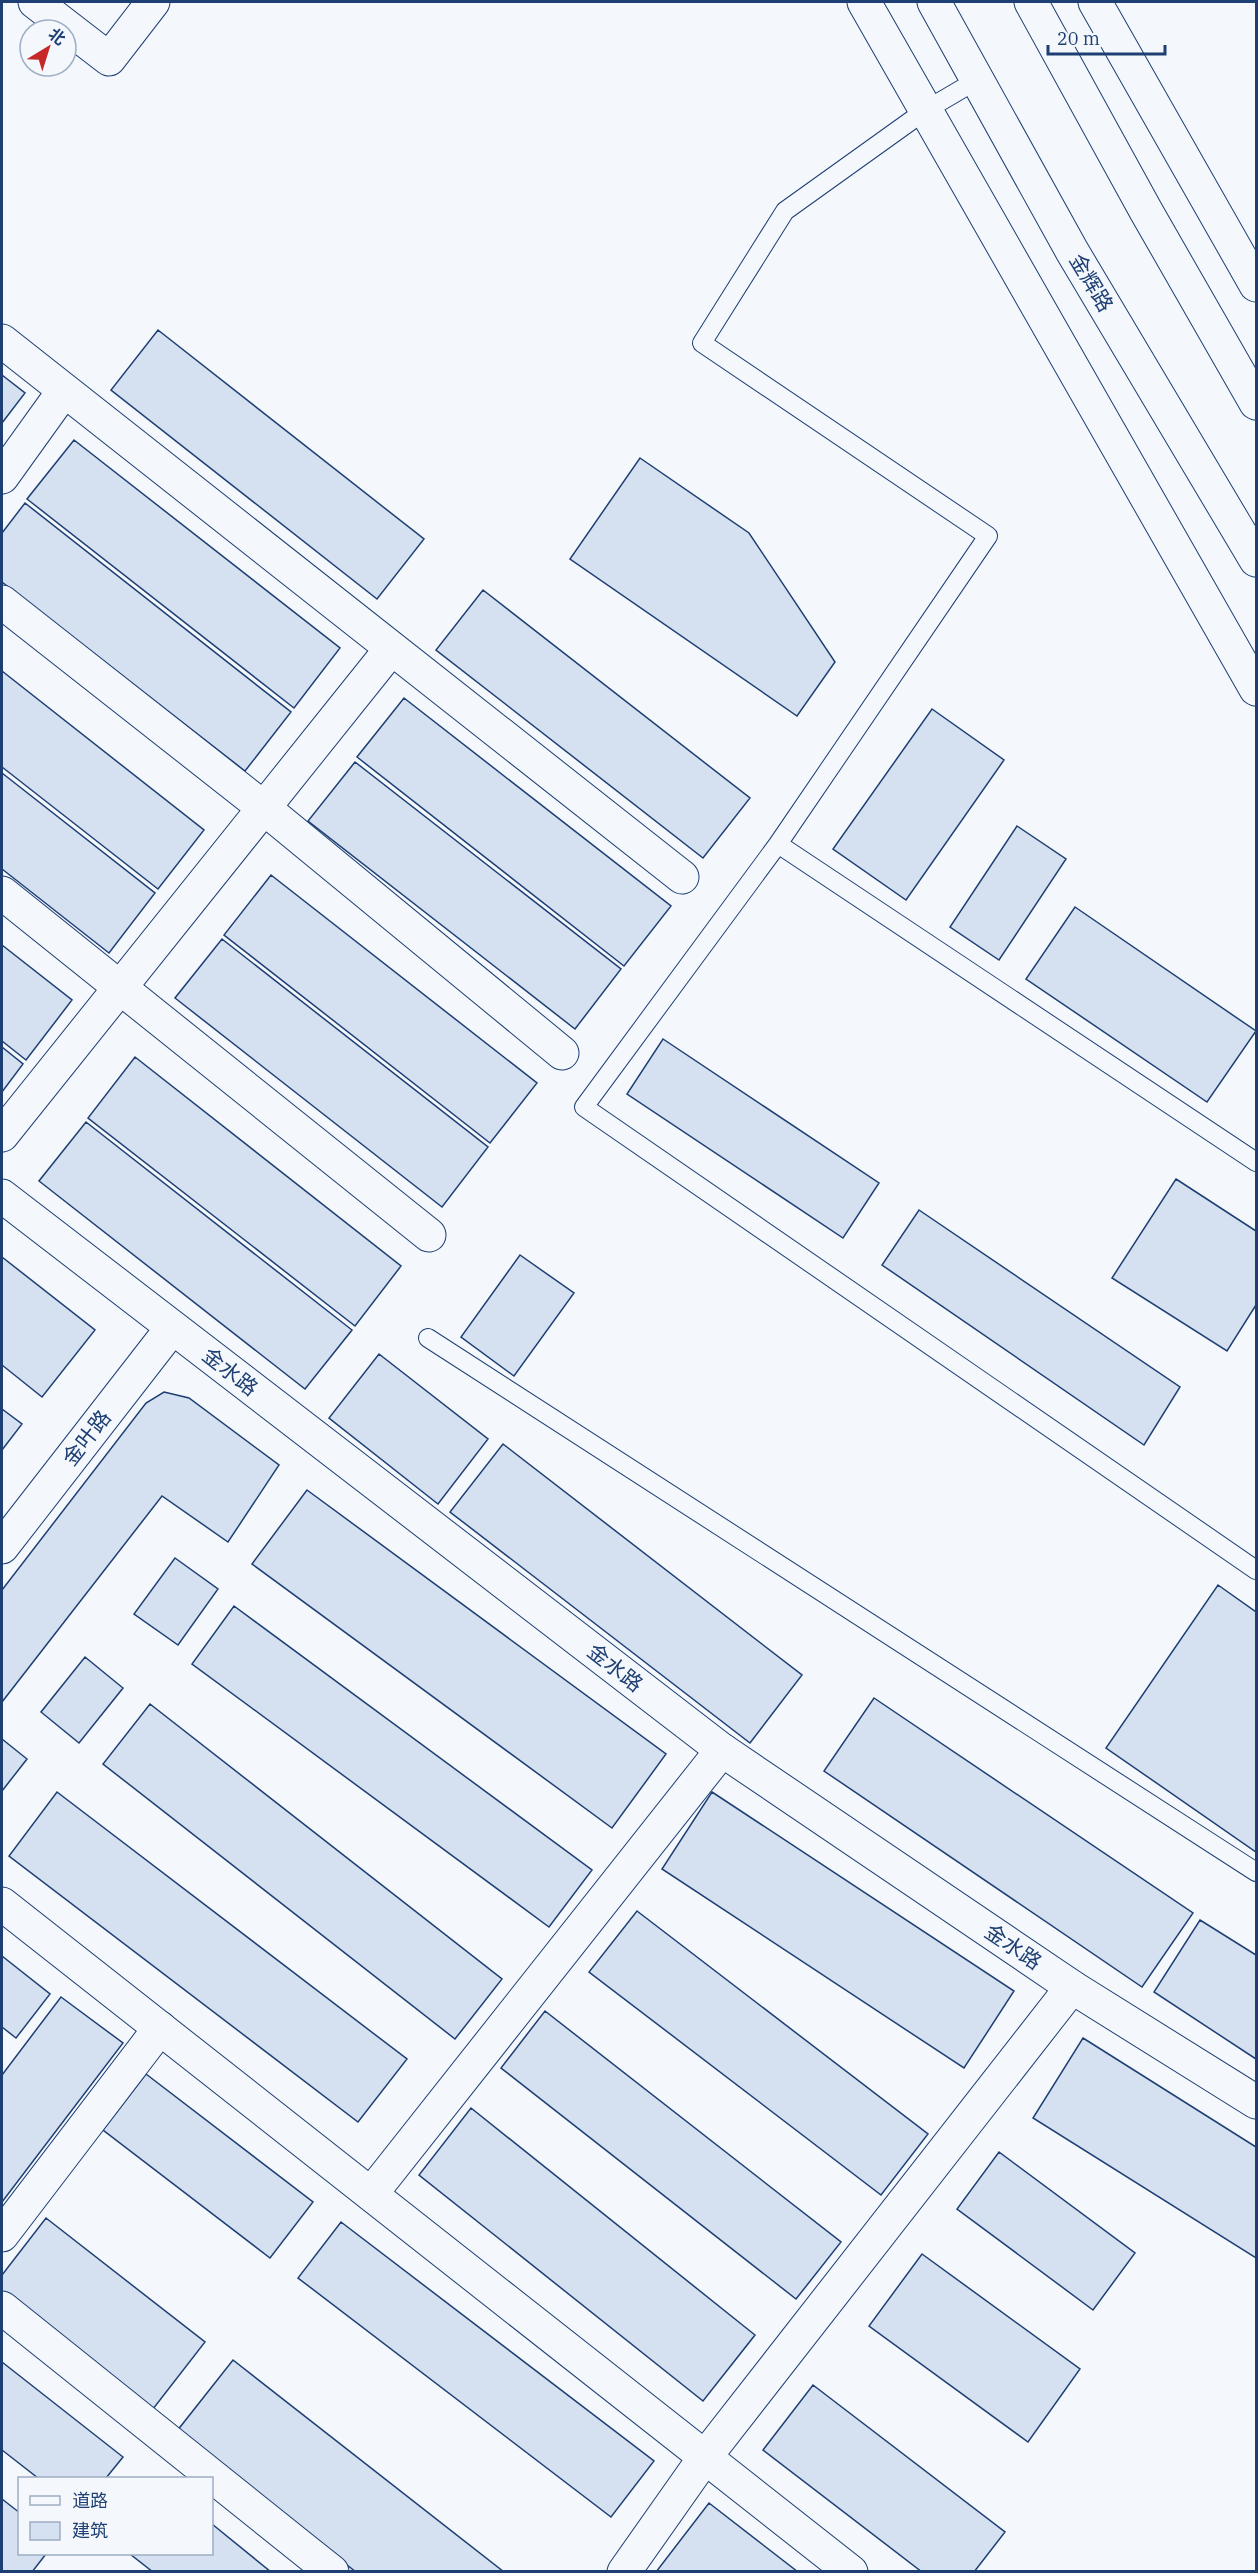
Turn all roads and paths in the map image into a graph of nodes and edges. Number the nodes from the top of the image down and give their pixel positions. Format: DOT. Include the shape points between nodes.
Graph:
graph roads {
  1 [pos="35,2"];
  2 [pos="153,2"];
  3 [pos="864,2"];
  4 [pos="934,2"];
  5 [pos="1031,2"];
  6 [pos="1095,2"];
  7 [pos="977,80"];
  8 [pos="926,110"];
  9 [pos="1257,285"];
  10 [pos="2,342"];
  11 [pos="63,392"];
  12 [pos="1257,403"];
  13 [pos="2,477"];
  14 [pos="1257,560"];
  15 [pos="2,602"];
  16 [pos="391,649"];
  17 [pos="1257,689"];
  18 [pos="264,808"];
  19 [pos="778,844"];
  20 [pos="682,877"];
  21 [pos="2,893"];
  22 [pos="120,986"];
  23 [pos="562,1053"];
  24 [pos="2,1135"];
  25 [pos="1257,1162"];
  26 [pos="2,1196"];
  27 [pos="429,1235"];
  28 [pos="172,1328"];
  29 [pos="428,1338"];
  30 [pos="2,1547"];
  31 [pos="1257,1570"];
  32 [pos="722,1750"];
  33 [pos="1257,1872"];
  34 [pos="2,1904"];
  35 [pos="1072,1987"];
  36 [pos="160,2028"];
  37 [pos="1257,2102"];
  38 [pos="371,2194"];
  39 [pos="2,2235"];
  40 [pos="2,2308"];
  41 [pos="705,2457"];
  42 [pos="332,2571"];
  43 [pos="624,2571"];
  44 [pos="851,2571"];
  1 -- 2 [label="street" via="109,59"];
  3 -- 8 [label="street"];
  4 -- 7 [label="street, 金辉路"];
  5 -- 12 [label="street"];
  6 -- 9 [label="street"];
  7 -- 8 [label="lane"];
  7 -- 14 [label="street, 金辉路" via="1072,251"];
  8 -- 17 [label="street"];
  8 -- 19 [label="lane" via="785,211 702,343 988,536"];
  10 -- 11 [label="street"];
  11 -- 13 [label="street"];
  11 -- 16 [label="street"];
  15 -- 18 [label="street"];
  16 -- 18 [label="street"];
  16 -- 20 [label="street"];
  18 -- 22 [label="street"];
  18 -- 23 [label="street"];
  19 -- 25 [label="lane"];
  19 -- 31 [label="lane" via="584,1107"];
  21 -- 22 [label="street"];
  22 -- 24 [label="street"];
  22 -- 27 [label="street"];
  26 -- 28 [label="street, 金水路"];
  28 -- 30 [label="street, 金叶路"];
  28 -- 32 [label="street, 金水路"];
  29 -- 33 [label="lane"];
  32 -- 35 [label="street, 金水路"];
  32 -- 38 [label="street"];
  34 -- 36 [label="street"];
  35 -- 37 [label="street, 金水路"];
  35 -- 41 [label="street"];
  36 -- 38 [label="street"];
  36 -- 39 [label="street"];
  38 -- 41 [label="street"];
  40 -- 42 [label="street"];
  41 -- 43 [label="street"];
  41 -- 44 [label="street"];
}
